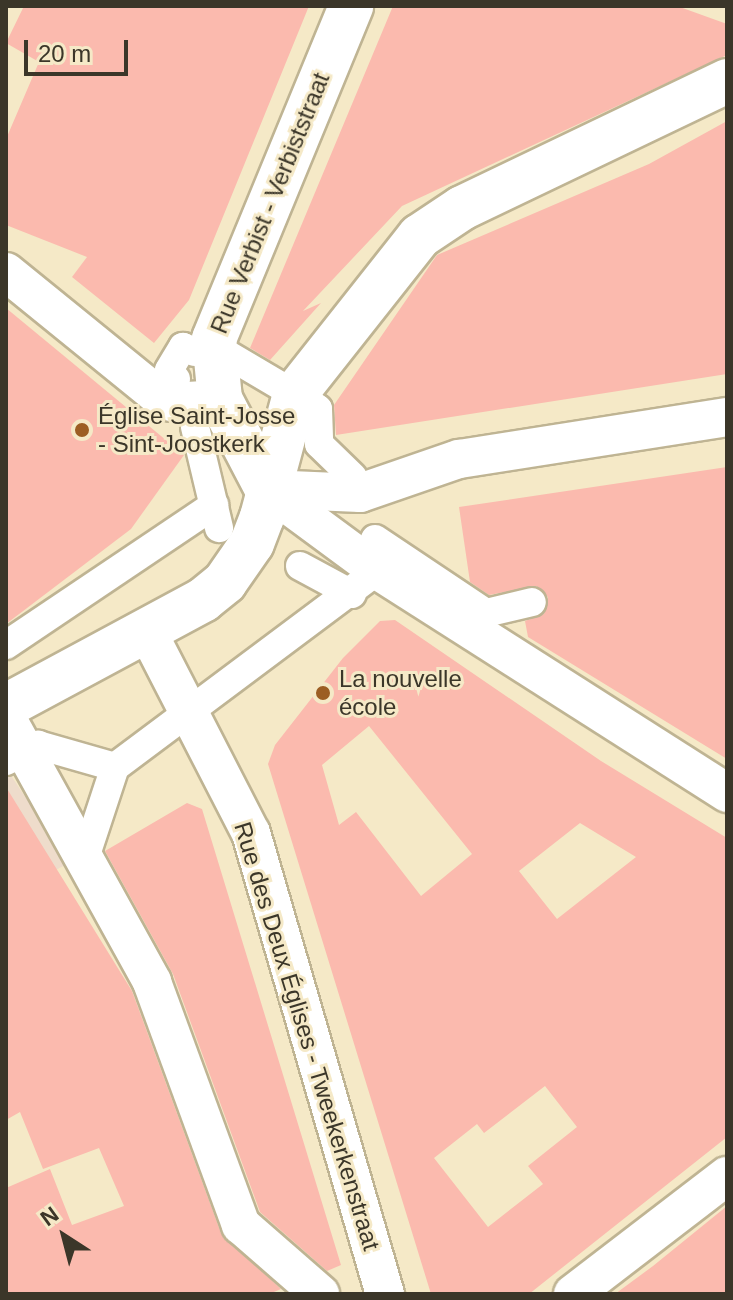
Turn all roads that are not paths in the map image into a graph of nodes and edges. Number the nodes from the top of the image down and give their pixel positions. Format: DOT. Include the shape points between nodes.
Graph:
graph roads {
  1 [pos="351,6"];
  2 [pos="727,81"];
  3 [pos="6,272"];
  4 [pos="195,352"];
  5 [pos="230,356"];
  6 [pos="176,379"];
  7 [pos="279,385"];
  8 [pos="310,403"];
  9 [pos="207,413"];
  10 [pos="727,417"];
  11 [pos="353,477"];
  12 [pos="267,489"];
  13 [pos="367,510"];
  14 [pos="300,566"];
  15 [pos="370,567"];
  16 [pos="532,602"];
  17 [pos="147,631"];
  18 [pos="6,645"];
  19 [pos="6,706"];
  20 [pos="189,713"];
  21 [pos="6,717"];
  22 [pos="16,756"];
  23 [pos="115,767"];
  24 [pos="727,793"];
  25 [pos="85,858"];
  26 [pos="727,1176"];
  27 [pos="320,1294"];
  28 [pos="385,1294"];
  29 [pos="573,1294"];
  1 -- 9 [label="main road, Rue Verbist - Verbiststraat" via="220,320"];
  2 -- 12 [label="main road" via="462,208 420,236 295,394"];
  3 -- 9 [label="street" via="155,393"];
  4 -- 6 [label="street" via="183,347 169,370"];
  5 -- 7 [label="street"];
  8 -- 11 [label="street" via="318,409 319,444"];
  9 -- 12 [label="main road, Rue Verbist - Verbiststraat"];
  9 -- 18 [label="street" via="216,517"];
  10 -- 12 [label="street" via="459,459 360,493"];
  12 -- 15 [label="street"];
  12 -- 17 [label="main road" via="252,543 233,572 203,600"];
  13 -- 15 [label="street"];
  14 -- 15 [label="street"];
  15 -- 16 [label="street" via="486,613"];
  15 -- 20 [label="street"];
  15 -- 24 [label="street"];
  17 -- 19 [label="main road"];
  17 -- 20 [label="street, Rue des Deux Églises - Tweekerkenstraat"];
  20 -- 23 [label="street"];
  20 -- 28 [label="street, Rue des Deux Églises - Tweekerkenstraat" via="251,833"];
  21 -- 22 [label="street"];
  22 -- 23 [label="street" via="38,745"];
  22 -- 25 [label="street"];
  23 -- 25 [label="street"];
  25 -- 27 [label="street" via="152,982 241,1225"];
  26 -- 29 [label="street"];
}
